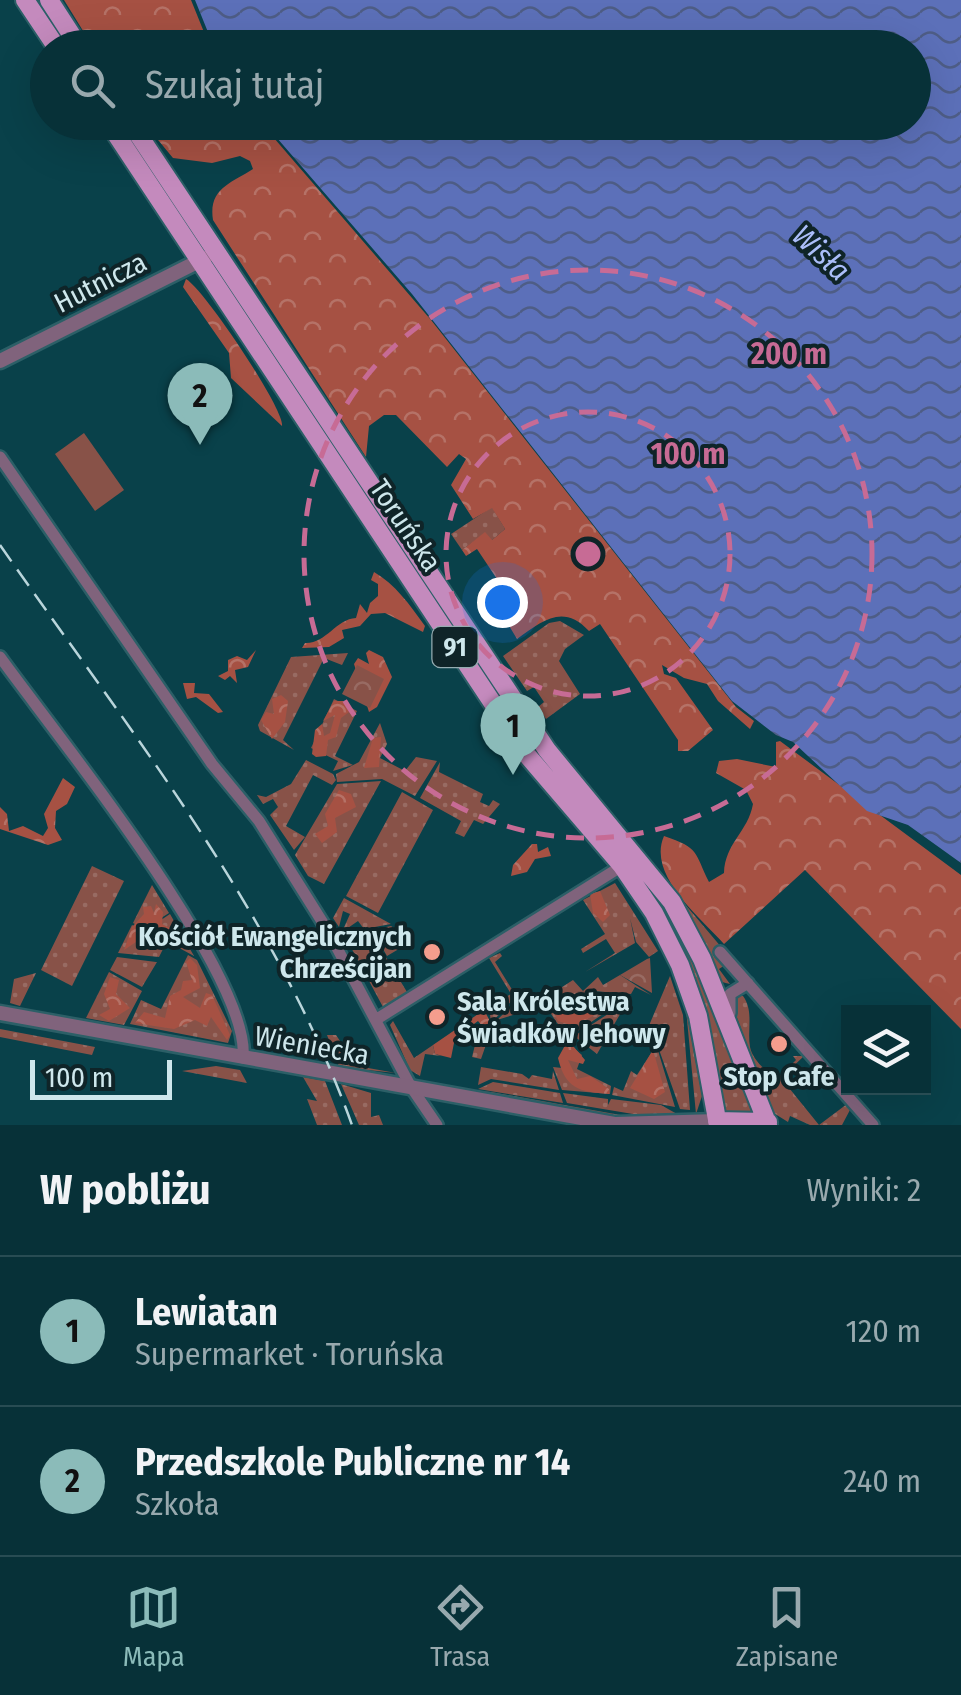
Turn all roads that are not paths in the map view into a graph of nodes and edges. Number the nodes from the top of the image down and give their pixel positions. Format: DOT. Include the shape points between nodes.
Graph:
graph roads {
  1 [pos="25,0"];
  2 [pos="49,0"];
  3 [pos="45,30"];
  4 [pos="68,30"];
  5 [pos="120,140"];
  6 [pos="142,140"];
  7 [pos="197,260"];
  8 [pos="225,264"];
  9 [pos="0,361"];
  10 [pos="0,457"];
  11 [pos="0,658"];
  12 [pos="252,791"];
  13 [pos="243,802"];
  14 [pos="622,866"];
  15 [pos="720,952"];
  16 [pos="702,959"];
  17 [pos="748,983"];
  18 [pos="733,990"];
  19 [pos="0,1013"];
  20 [pos="377,1019"];
  21 [pos="729,1024"];
  22 [pos="244,1058"];
  23 [pos="411,1088"];
  24 [pos="718,1123"];
  25 [pos="618,1124"];
  26 [pos="768,1124"];
  27 [pos="437,1125"];
  28 [pos="873,1125"];
  1 -- 3 [label="main road"];
  2 -- 4 [label="main road"];
  5 -- 7 [label="main road, Toruńska / 91"];
  6 -- 8 [label="main road, Toruńska / 91"];
  7 -- 8 [label="street"];
  7 -- 9 [label="street, Hutnicza"];
  7 -- 14 [label="main road, Toruńska / 91" via="526,755"];
  8 -- 16 [label="main road, Toruńska / 91" via="553,759 665,892"];
  10 -- 13 [label="street"];
  11 -- 22 [label="street" via="178,904 239,1018"];
  12 -- 13 [label="street"];
  13 -- 20 [label="street"];
  14 -- 20 [label="street"];
  14 -- 24 [label="main road, Toruńska / 91" via="665,932 686,982"];
  15 -- 17 [label="street"];
  16 -- 18 [label="street" via="721,986"];
  16 -- 21 [label="main road, Toruńska / 91"];
  17 -- 18 [label="street"];
  17 -- 28 [label="street"];
  18 -- 21 [label="street, Toruńska"];
  19 -- 22 [label="street, Wieniecka"];
  20 -- 23 [label="street"];
  21 -- 26 [label="main road, Toruńska / 91"];
  22 -- 23 [label="street, Wieniecka"];
  23 -- 25 [label="street, Wieniecka"];
  23 -- 27 [label="street"];
  24 -- 25 [label="street, Wieniecka"];
  24 -- 26 [label="main road"];
}
